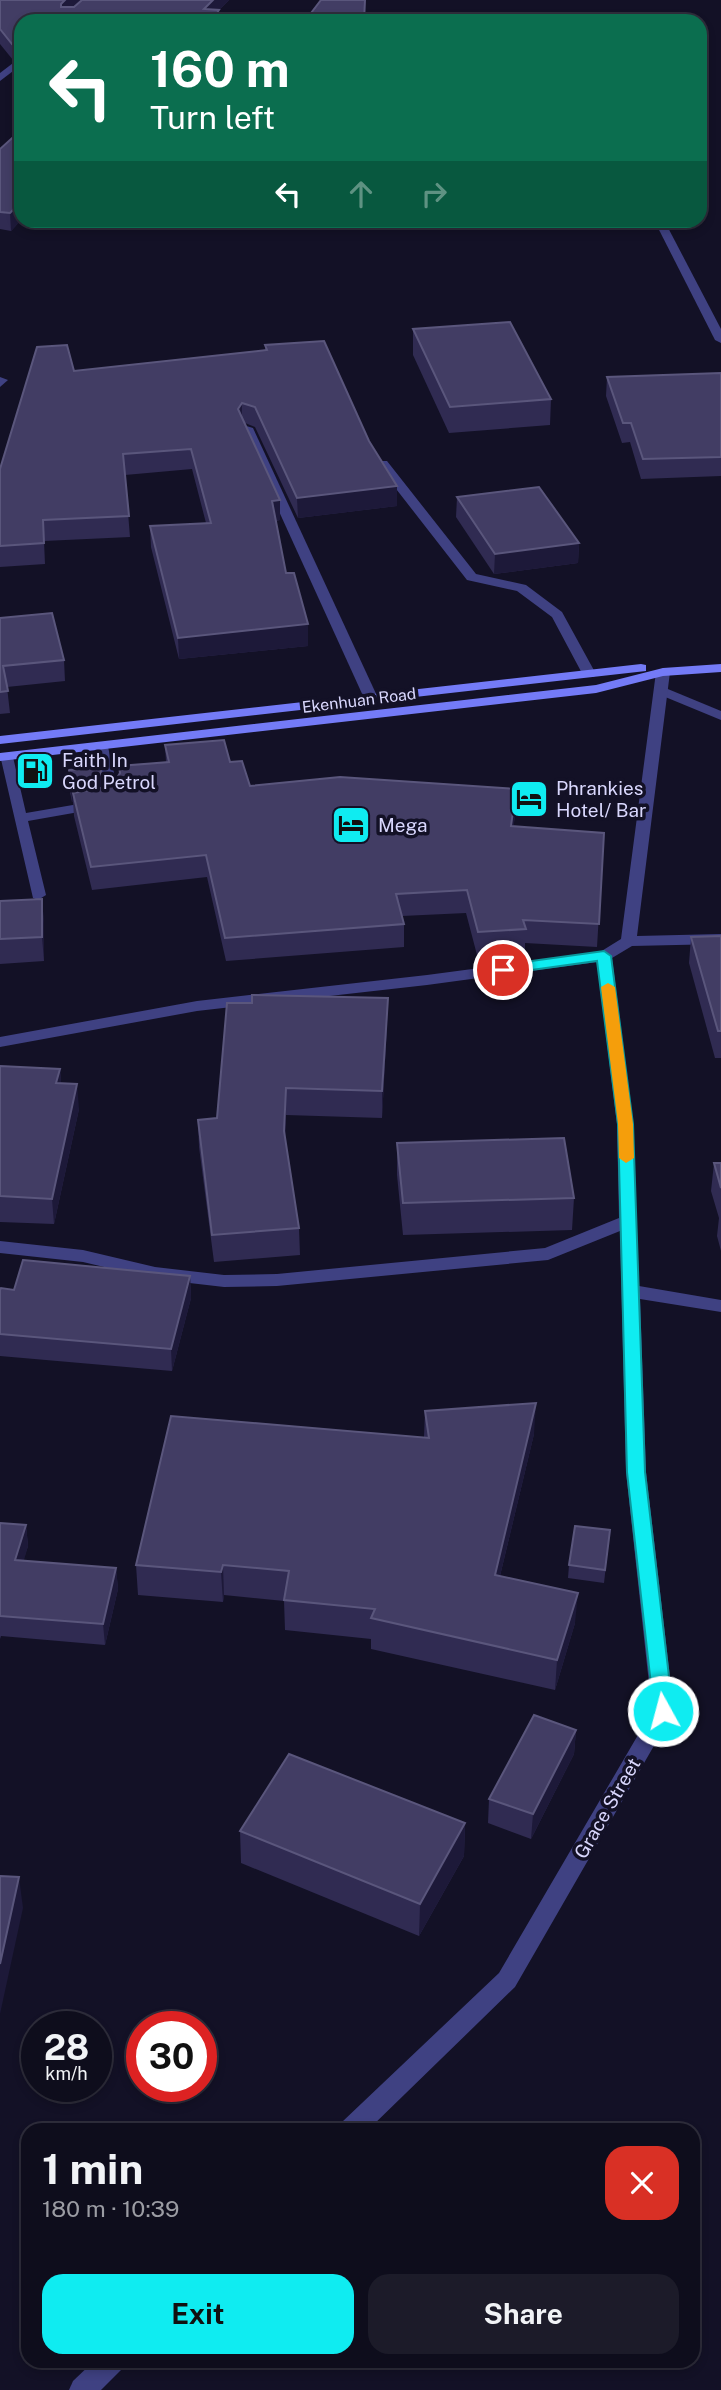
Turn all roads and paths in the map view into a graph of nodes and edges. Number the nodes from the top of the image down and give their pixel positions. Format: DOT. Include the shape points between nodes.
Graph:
graph roads {
  1 [pos="14,66"];
  2 [pos="0,78"];
  3 [pos="663,228"];
  4 [pos="721,340"];
  5 [pos="247,428"];
  6 [pos="383,464"];
  7 [pos="721,658"];
  8 [pos="721,668"];
  9 [pos="589,674"];
  10 [pos="663,681"];
  11 [pos="371,698"];
  12 [pos="721,716"];
  13 [pos="0,740"];
  14 [pos="101,747"];
  15 [pos="3,757"];
  16 [pos="21,818"];
  17 [pos="38,895"];
  18 [pos="721,939"];
  19 [pos="629,941"];
  20 [pos="604,956"];
  21 [pos="0,1042"];
  22 [pos="628,1221"];
  23 [pos="0,1247"];
  24 [pos="631,1291"];
  25 [pos="721,1306"];
  26 [pos="358,2123"];
  27 [pos="105,2368"];
  28 [pos="82,2390"];
  1 -- 2 [label="street"];
  3 -- 4 [label="street"];
  5 -- 11 [label="street"];
  6 -- 9 [label="street" via="472,577 521,588 557,615"];
  7 -- 9 [label="main road, Ekenhuan Road"];
  8 -- 10 [label="main road, Ekenhuan Road"];
  9 -- 11 [label="main road, Ekenhuan Road"];
  10 -- 12 [label="street"];
  10 -- 14 [label="main road, Ekenhuan Road"];
  10 -- 19 [label="street"];
  11 -- 13 [label="main road, Ekenhuan Road"];
  14 -- 15 [label="main road, Ekenhuan Road"];
  14 -- 16 [label="street" via="112,794 108,803"];
  15 -- 16 [label="street"];
  16 -- 17 [label="street"];
  18 -- 19 [label="street"];
  19 -- 20 [label="street"];
  20 -- 21 [label="street" via="197,1006"];
  20 -- 22 [label="street, Grace Street" via="625,1124"];
  22 -- 23 [label="street" via="548,1254 277,1280 224,1281 83,1256"];
  22 -- 24 [label="street, Grace Street"];
  24 -- 25 [label="street"];
  24 -- 26 [label="street, Grace Street" via="636,1472 663,1711 507,1980"];
  27 -- 28 [label="street"];
}
